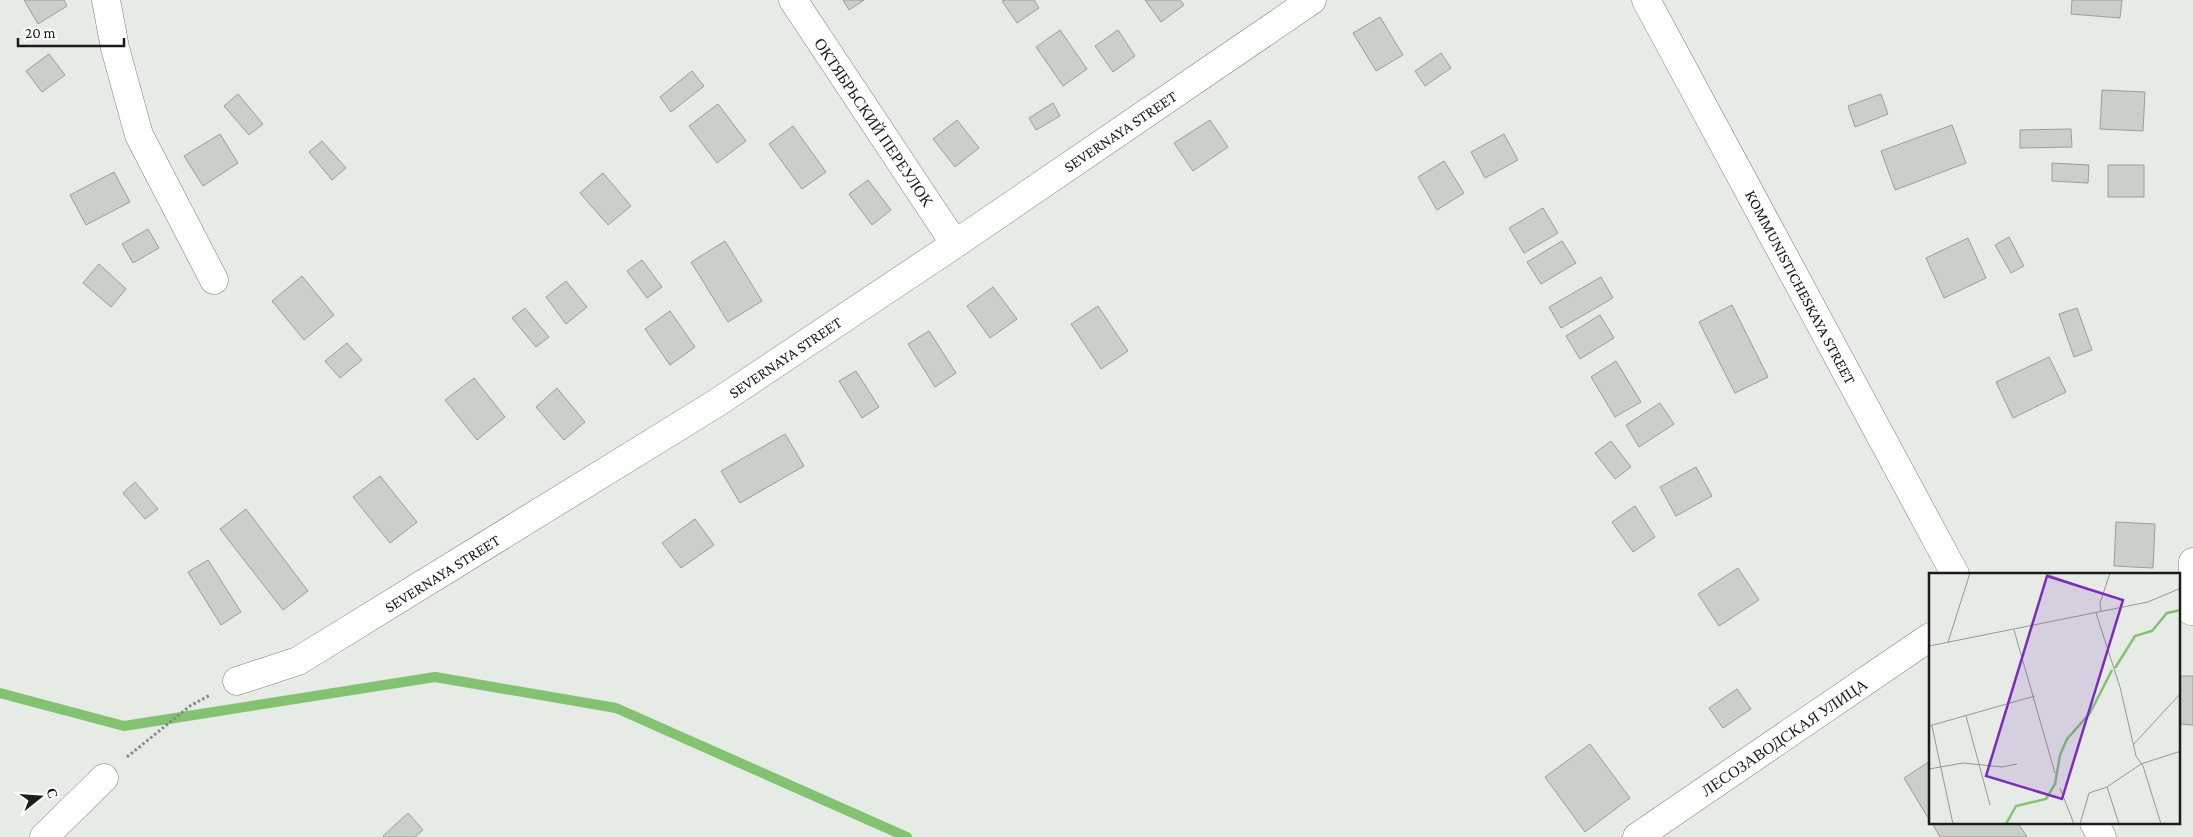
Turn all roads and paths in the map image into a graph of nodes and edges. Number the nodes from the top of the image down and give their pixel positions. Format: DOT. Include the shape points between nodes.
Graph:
graph roads {
  1 [pos="106,0"];
  2 [pos="793,0"];
  3 [pos="1312,0"];
  4 [pos="1646,0"];
  5 [pos="955,244"];
  6 [pos="214,280"];
  7 [pos="2193,562"];
  8 [pos="1954,573"];
  9 [pos="2188,611"];
  10 [pos="1929,639"];
  11 [pos="237,681"];
  12 [pos="190,706"];
  13 [pos="134,751"];
  14 [pos="104,778"];
  15 [pos="2095,824"];
  16 [pos="44,837"];
  17 [pos="1637,837"];
  18 [pos="2102,837"];
  1 -- 6 [label="street" via="115,48 139,135"];
  2 -- 5 [label="street, ОКТЯБРЬСКИЙ ПЕРЕУЛОК"];
  3 -- 5 [label="street, SEVERNAYA STREET"];
  4 -- 8 [label="street, KOMMUNISTICHESKAYA STREET"];
  5 -- 11 [label="street, SEVERNAYA STREET" via="715,404 411,593 298,661"];
  7 -- 9 [label="street"];
  10 -- 17 [label="street, ЛЕСОЗАВОДСКАЯ УЛИЦА"];
  12 -- 13 [label="path"];
  14 -- 16 [label="street"];
  15 -- 18 [label="street"];
}
